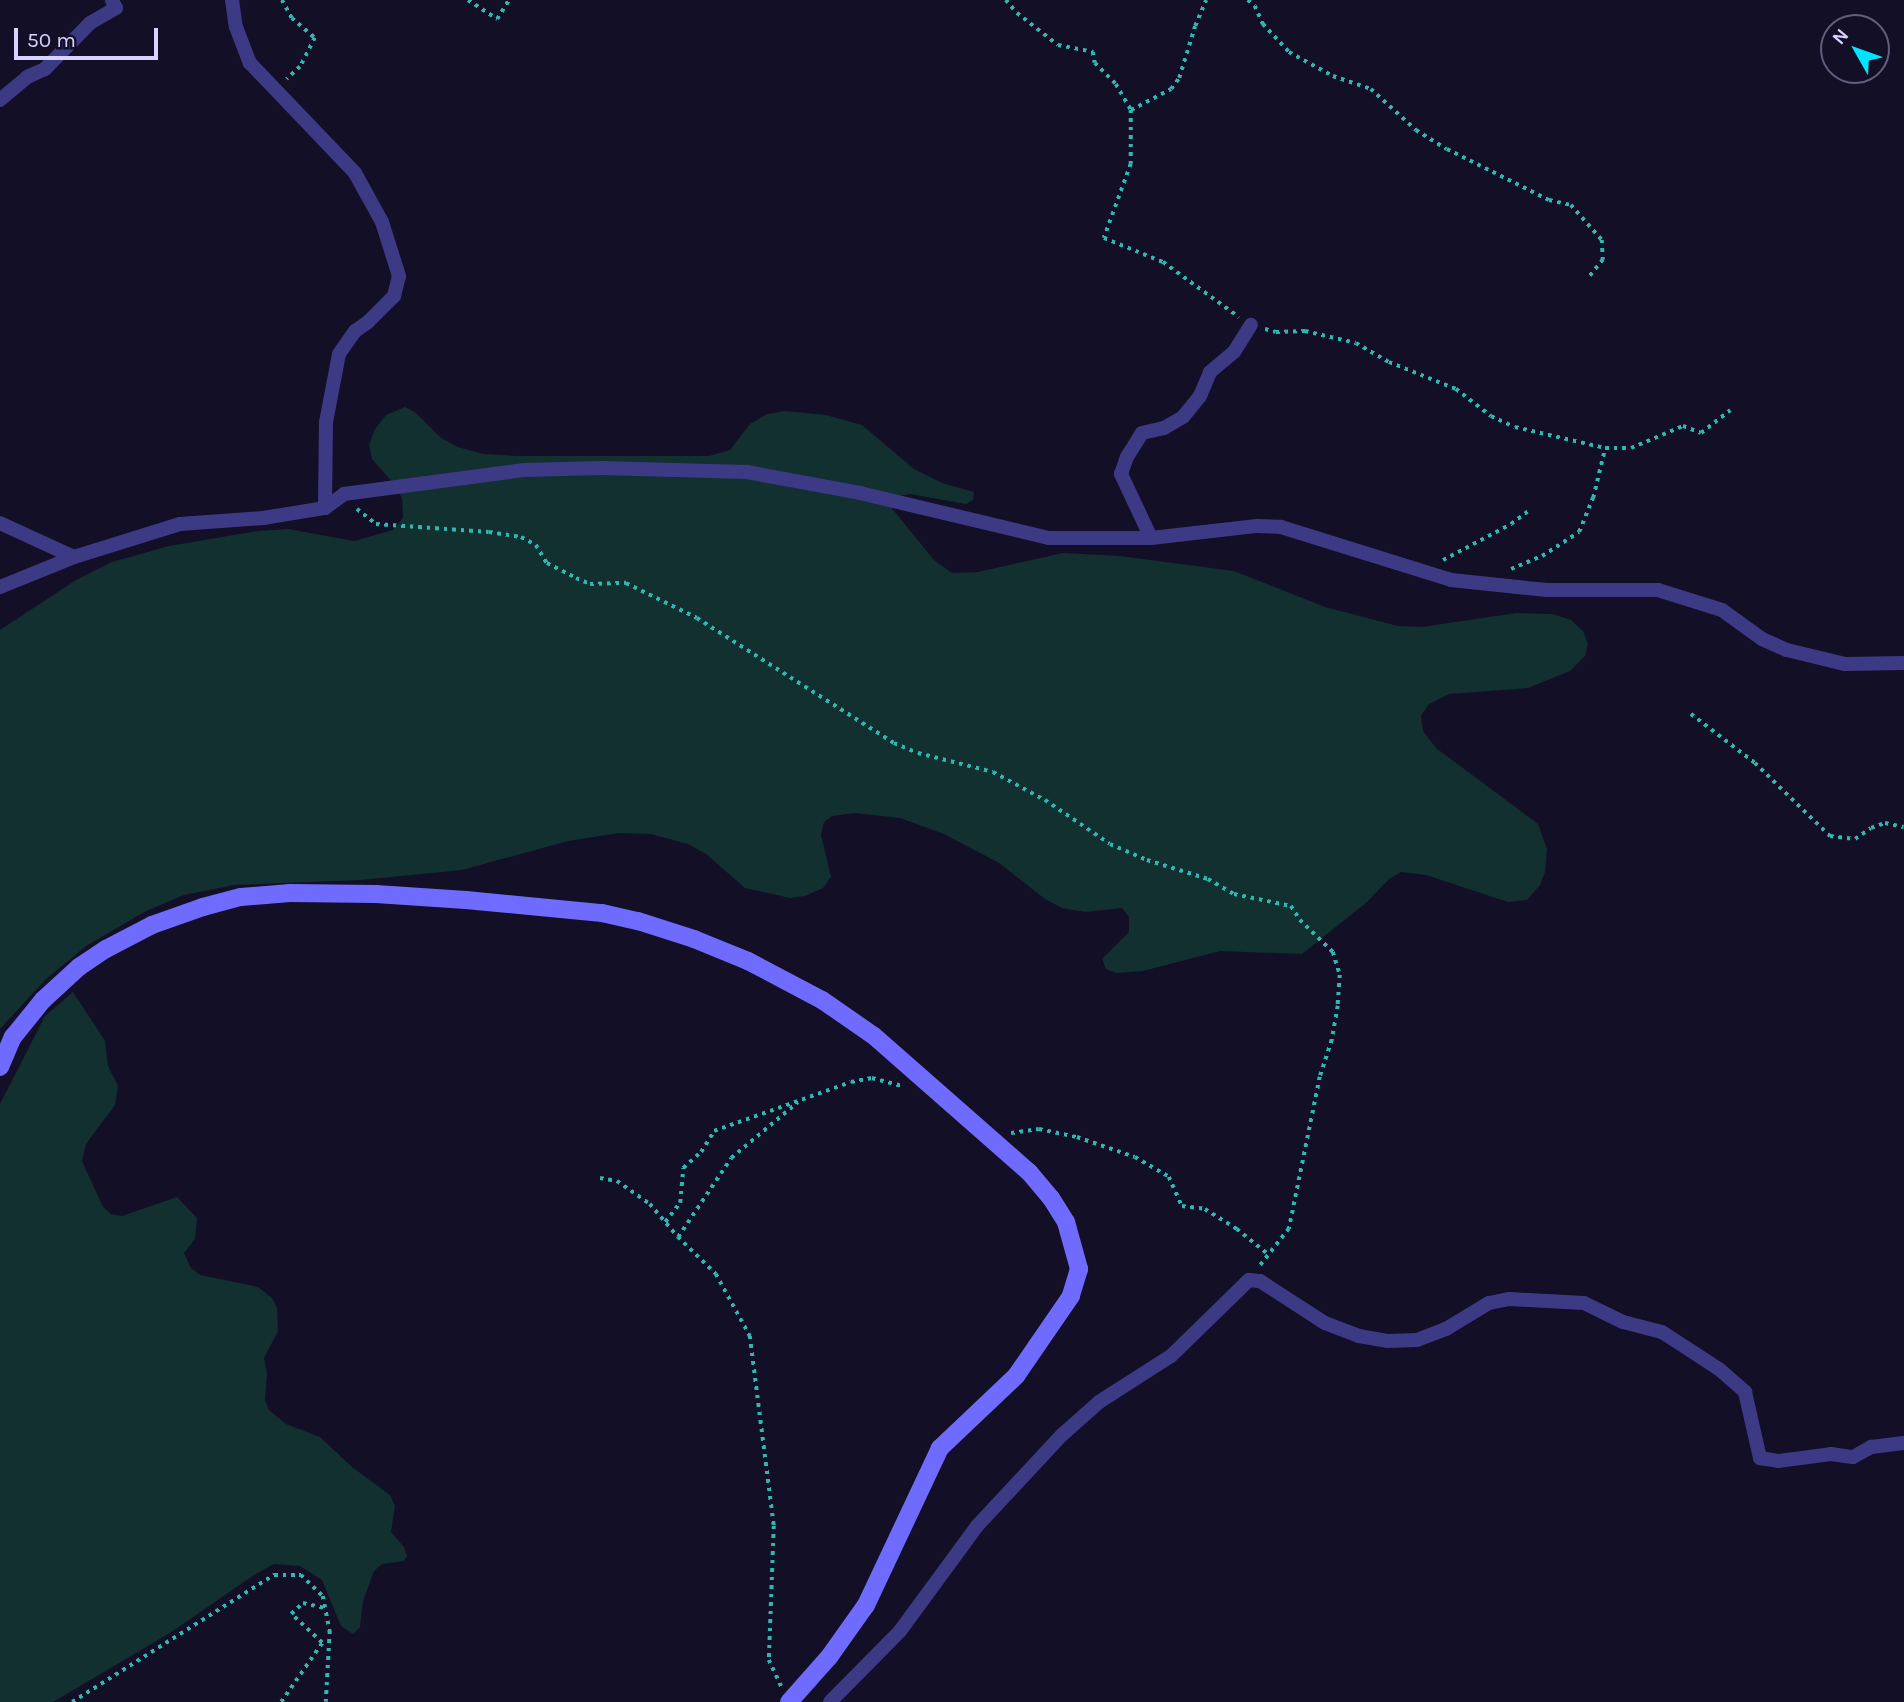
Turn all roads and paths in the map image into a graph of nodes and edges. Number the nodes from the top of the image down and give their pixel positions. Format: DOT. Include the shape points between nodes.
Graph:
graph roads {
  1 [pos="112,0"];
  2 [pos="232,0"];
  3 [pos="282,0"];
  4 [pos="468,0"];
  5 [pos="509,0"];
  6 [pos="1006,0"];
  7 [pos="1206,0"];
  8 [pos="1248,0"];
  9 [pos="275,90"];
  10 [pos="0,100"];
  11 [pos="1130,110"];
  12 [pos="1590,276"];
  13 [pos="1251,325"];
  14 [pos="1730,410"];
  15 [pos="1605,448"];
  16 [pos="344,494"];
  17 [pos="325,509"];
  18 [pos="1531,509"];
  19 [pos="0,523"];
  20 [pos="1151,538"];
  21 [pos="74,557"];
  22 [pos="1413,569"];
  23 [pos="1504,570"];
  24 [pos="0,587"];
  25 [pos="1904,663"];
  26 [pos="1691,714"];
  27 [pos="1904,827"];
  28 [pos="0,1067"];
  29 [pos="907,1088"];
  30 [pos="803,1099"];
  31 [pos="989,1137"];
  32 [pos="600,1178"];
  33 [pos="665,1222"];
  34 [pos="678,1237"];
  35 [pos="1269,1254"];
  36 [pos="1249,1280"];
  37 [pos="1904,1443"];
  38 [pos="325,1608"];
  39 [pos="786,1697"];
  40 [pos="72,1702"];
  41 [pos="281,1702"];
  42 [pos="326,1702"];
  43 [pos="830,1702"];
  1 -- 10 [label="street" via="116,8 90,23 45,69"];
  2 -- 9 [label="street" via="236,27 250,63"];
  3 -- 9 [label="path" via="292,18 315,38 300,67"];
  4 -- 5 [label="path" via="497,19"];
  6 -- 11 [label="path" via="1058,45 1093,52 1095,63 1116,84"];
  7 -- 11 [label="path" via="1179,78 1171,89"];
  8 -- 12 [label="path" via="1289,52 1333,76 1371,89 1416,130 1447,149 1549,200 1571,205 1602,240 1603,260"];
  9 -- 17 [label="street" via="355,173 382,222 400,276 394,296 355,331 339,354 326,422"];
  11 -- 13 [label="path" via="1130,164 1104,238 1163,262"];
  13 -- 15 [label="path" via="1356,343 1389,362 1456,388 1491,416 1515,427"];
  13 -- 20 [label="street" via="1234,352 1210,372 1200,396 1183,417 1142,433 1127,457 1121,474"];
  14 -- 15 [label="path" via="1700,432 1683,426 1631,448"];
  15 -- 23 [label="path" via="1579,532 1542,556"];
  16 -- 17 [label="street"];
  16 -- 20 [label="street" via="524,470 747,472 860,493 1049,538"];
  16 -- 35 [label="path" via="376,524 521,537 536,545 547,563 590,584 626,583 697,618 894,743 918,754 993,772 1110,844 1146,860 1208,879 1234,894 1291,906 1334,952 1340,975 1332,1040 1289,1229"];
  17 -- 21 [label="street" via="180,524"];
  18 -- 22 [label="path" via="1446,560"];
  19 -- 21 [label="street"];
  20 -- 22 [label="street" via="1281,527"];
  21 -- 24 [label="street"];
  22 -- 25 [label="street" via="1451,580 1546,590 1658,590 1722,611 1787,650 1845,664"];
  26 -- 27 [label="path" via="1755,763 1830,836 1855,839 1885,824"];
  28 -- 31 [label="main road" via="13,1037 54,988 106,949 168,919 221,902 290,893 466,900 620,916 748,961 822,1000 874,1036"];
  29 -- 30 [label="path" via="872,1077"];
  30 -- 33 [label="path" via="714,1131 701,1152 683,1168 680,1203"];
  30 -- 34 [label="path" via="731,1158"];
  31 -- 35 [label="path" via="1039,1129 1135,1157 1169,1177 1182,1206 1205,1209"];
  31 -- 39 [label="main road" via="1029,1172 1066,1222 1079,1269 1072,1296 1016,1376 940,1448 866,1605 829,1657"];
  32 -- 33 [label="path" via="617,1181 650,1204"];
  33 -- 34 [label="path"];
  34 -- 39 [label="path" via="716,1274 750,1336 774,1526 769,1660"];
  35 -- 36 [label="path"];
  36 -- 37 [label="street" via="1259,1281 1325,1323 1359,1336 1387,1340 1417,1340 1489,1303 1509,1299 1584,1303 1623,1322 1662,1332 1719,1369 1745,1392 1760,1458 1853,1457 1871,1447"];
  36 -- 43 [label="street" via="1171,1356 1099,1402 1062,1435 977,1526 900,1631"];
  38 -- 40 [label="path" via="323,1596 301,1575 274,1575"];
  38 -- 41 [label="path" via="303,1603 292,1614 322,1643"];
  38 -- 42 [label="path" via="330,1631"];
}
